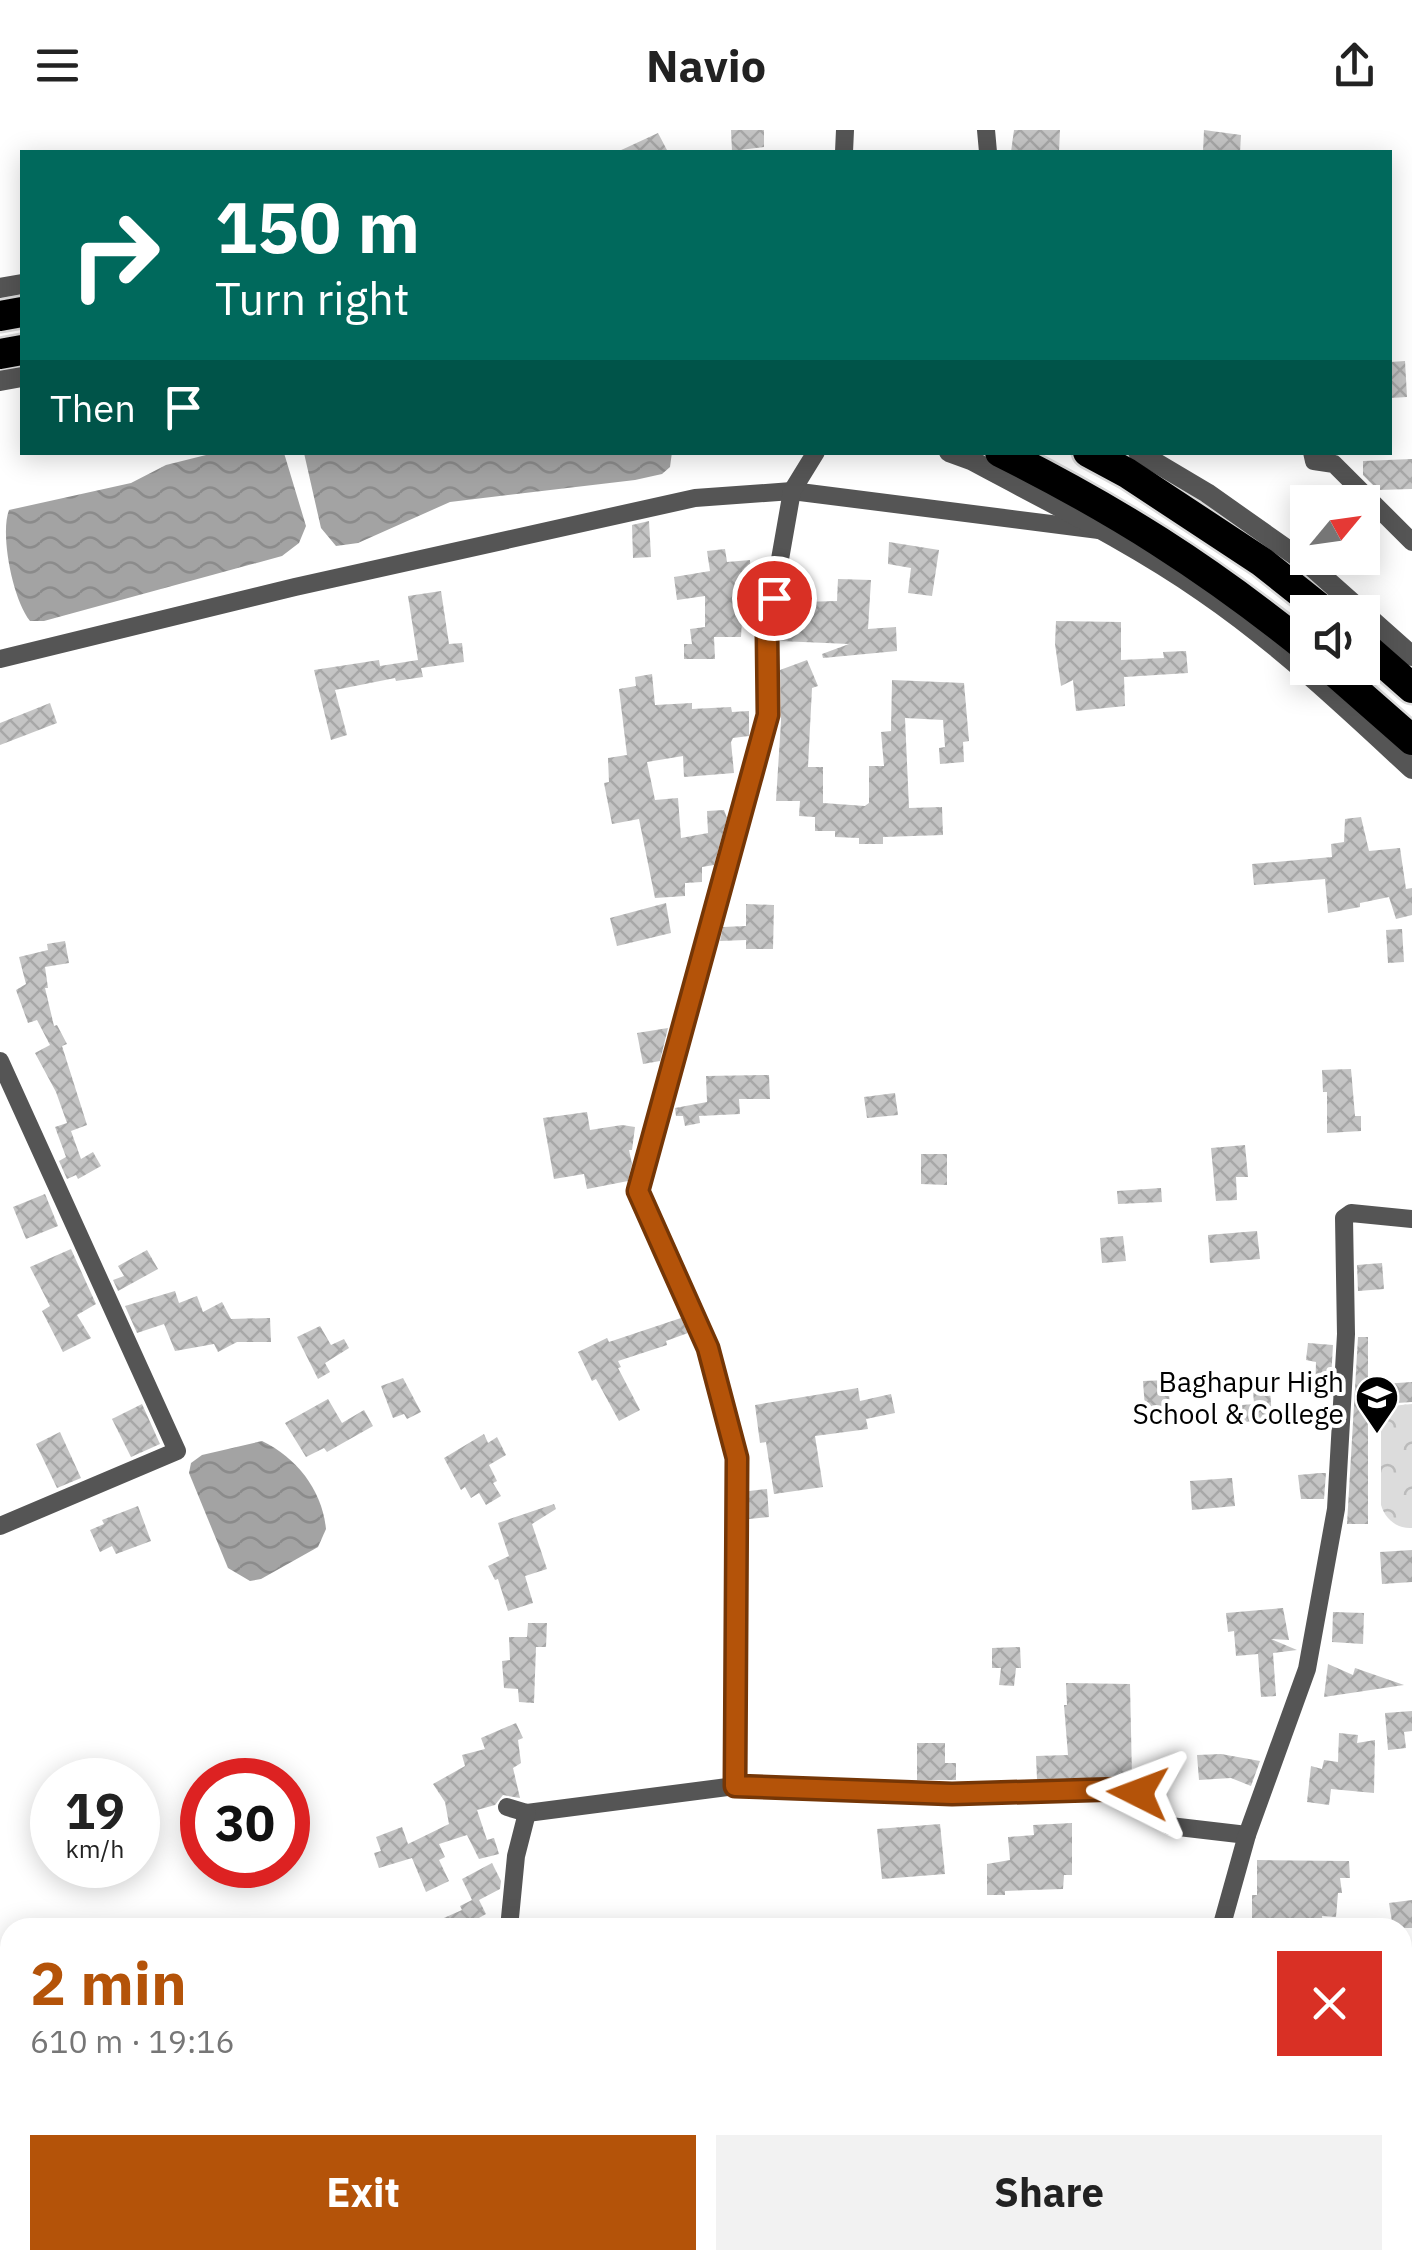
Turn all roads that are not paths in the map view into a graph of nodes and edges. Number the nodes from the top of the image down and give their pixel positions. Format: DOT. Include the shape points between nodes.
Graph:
graph roads {
  1 [pos="814,455"];
  2 [pos="958,455"];
  3 [pos="1006,455"];
  4 [pos="1093,455"];
  5 [pos="1143,455"];
  6 [pos="1313,455"];
  7 [pos="792,491"];
  8 [pos="1099,530"];
  9 [pos="1412,542"];
  10 [pos="1304,595"];
  11 [pos="1290,634"];
  12 [pos="1412,656"];
  13 [pos="0,659"];
  14 [pos="1380,660"];
  15 [pos="1349,685"];
  16 [pos="1412,688"];
  17 [pos="1412,740"];
  18 [pos="1412,770"];
  19 [pos="0,1061"];
  20 [pos="1412,1218"];
  21 [pos="0,1526"];
  22 [pos="735,1786"];
  23 [pos="507,1807"];
  24 [pos="527,1813"];
  25 [pos="1246,1835"];
  26 [pos="509,1918"];
  27 [pos="1224,1918"];
  1 -- 7 [label="street"];
  2 -- 8 [label="street"];
  3 -- 11 [label="highway" via="1175,549"];
  4 -- 10 [label="highway"];
  5 -- 12 [label="street" via="1312,568"];
  6 -- 9 [label="street" via="1314,461 1334,464"];
  7 -- 8 [label="street"];
  7 -- 13 [label="street" via="695,498"];
  7 -- 22 [label="street" via="767,633 768,715 638,1191 708,1348 737,1458"];
  8 -- 18 [label="street" via="1203,591 1306,671"];
  14 -- 16 [label="highway"];
  15 -- 17 [label="highway"];
  19 -- 21 [label="street" via="177,1451"];
  20 -- 25 [label="street" via="1344,1218 1346,1334 1336,1509 1306,1669"];
  22 -- 24 [label="street"];
  22 -- 25 [label="street" via="952,1794 1124,1789 1138,1793 1170,1826"];
  23 -- 24 [label="street"];
  24 -- 26 [label="street"];
  25 -- 27 [label="street"];
}
